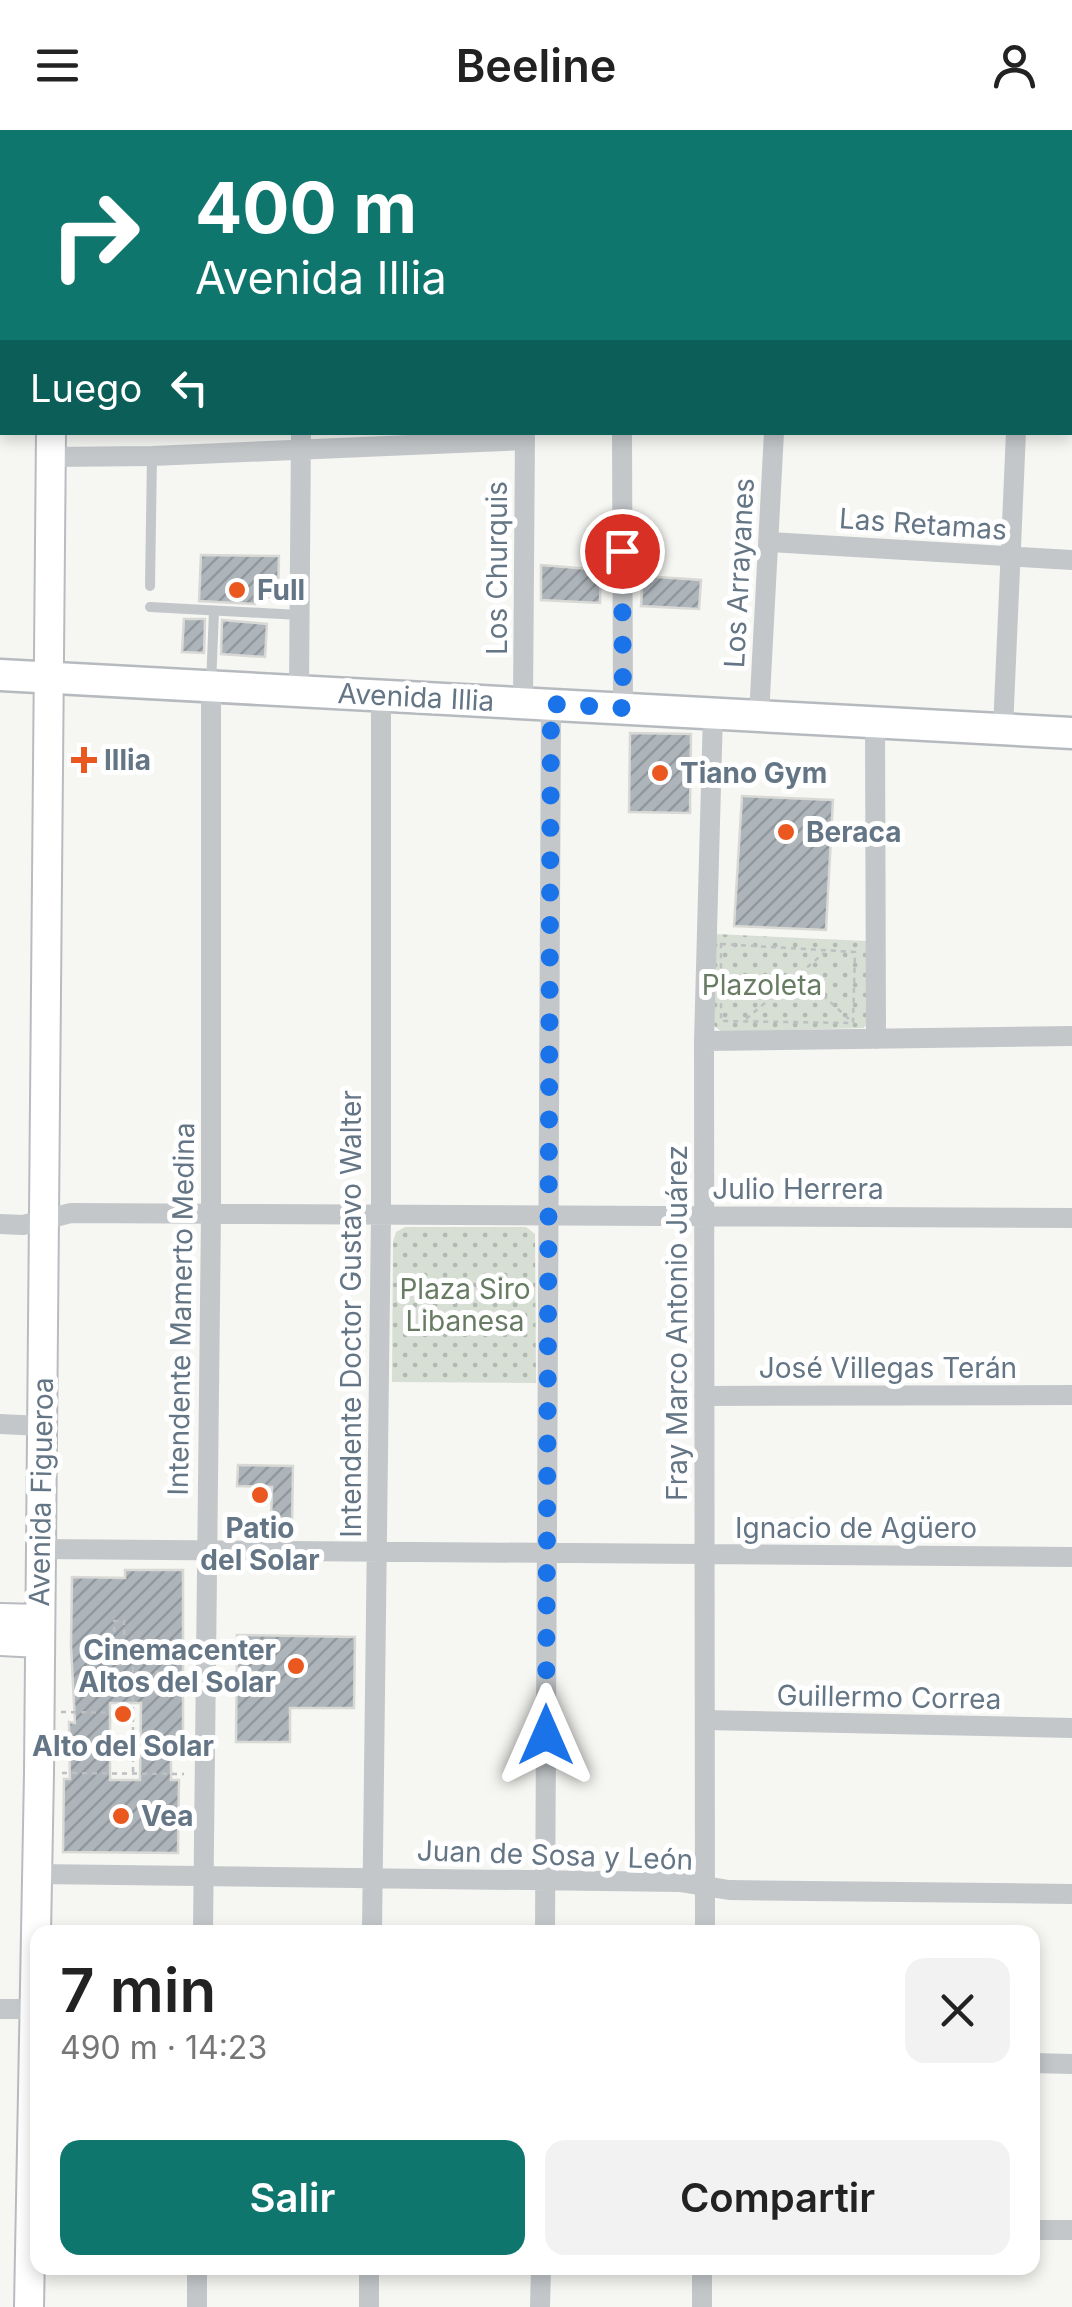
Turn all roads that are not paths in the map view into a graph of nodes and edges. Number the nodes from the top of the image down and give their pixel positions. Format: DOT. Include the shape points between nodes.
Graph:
graph roads {
  1 [pos="622,435"];
  2 [pos="774,435"];
  3 [pos="1016,435"];
  4 [pos="525,436"];
  5 [pos="300,441"];
  6 [pos="51,445"];
  7 [pos="152,456"];
  8 [pos="770,542"];
  9 [pos="1009,557"];
  10 [pos="1072,560"];
  11 [pos="150,586"];
  12 [pos="150,607"];
  13 [pos="214,610"];
  14 [pos="299,615"];
  15 [pos="0,674"];
  16 [pos="49,677"];
  17 [pos="211,686"];
  18 [pos="300,690"];
  19 [pos="381,695"];
  20 [pos="537,704"];
  21 [pos="623,708"];
  22 [pos="713,713"];
  23 [pos="759,716"];
  24 [pos="874,722"];
  25 [pos="1004,729"];
  26 [pos="1072,733"];
  27 [pos="1072,1036"];
  28 [pos="876,1039"];
  29 [pos="714,1040"];
  30 [pos="210,1213"];
  31 [pos="381,1214"];
  32 [pos="549,1214"];
  33 [pos="704,1217"];
  34 [pos="1072,1218"];
  35 [pos="45,1220"];
  36 [pos="0,1224"];
  37 [pos="1072,1395"];
  38 [pos="704,1396"];
  39 [pos="0,1424"];
  40 [pos="42,1426"];
  41 [pos="41,1549"];
  42 [pos="206,1552"];
  43 [pos="377,1553"];
  44 [pos="548,1555"];
  45 [pos="705,1555"];
  46 [pos="1072,1556"];
  47 [pos="0,1618"];
  48 [pos="40,1631"];
  49 [pos="0,1641"];
  50 [pos="705,1720"];
  51 [pos="1072,1728"];
  52 [pos="37,1874"];
  53 [pos="204,1876"];
  54 [pos="372,1878"];
  55 [pos="545,1880"];
  56 [pos="705,1886"];
  57 [pos="1072,1894"];
  58 [pos="36,1925"];
  59 [pos="203,1925"];
  60 [pos="372,1925"];
  61 [pos="545,1925"];
  62 [pos="705,1925"];
  63 [pos="0,2009"];
  64 [pos="30,2009"];
  65 [pos="1040,2063"];
  66 [pos="1072,2064"];
  67 [pos="1040,2230"];
  68 [pos="1072,2230"];
  69 [pos="31,2275"];
  70 [pos="198,2275"];
  71 [pos="369,2275"];
  72 [pos="542,2275"];
  73 [pos="702,2275"];
  74 [pos="29,2307"];
  75 [pos="198,2307"];
  76 [pos="369,2307"];
  77 [pos="540,2307"];
  78 [pos="702,2307"];
  1 -- 21 [label="street"];
  2 -- 8 [label="street, Los Arrayanes"];
  3 -- 9 [label="street"];
  4 -- 5 [label="street"];
  4 -- 20 [label="street, Los Churquis"];
  5 -- 7 [label="street"];
  5 -- 14 [label="street"];
  6 -- 7 [label="street"];
  6 -- 16 [label="main road, Avenida Figueroa"];
  7 -- 11 [label="lane"];
  8 -- 9 [label="street, Las Retamas"];
  8 -- 23 [label="street, Los Arrayanes"];
  9 -- 10 [label="street, Las Retamas"];
  9 -- 25 [label="street"];
  12 -- 13 [label="lane"];
  13 -- 14 [label="lane"];
  13 -- 17 [label="lane"];
  14 -- 18 [label="street"];
  15 -- 16 [label="main road, Avenida Illia"];
  16 -- 17 [label="main road, Avenida Illia"];
  16 -- 35 [label="main road, Avenida Figueroa"];
  17 -- 18 [label="main road, Avenida Illia"];
  17 -- 30 [label="street, Intendente Mamerto Medina"];
  18 -- 19 [label="main road, Avenida Illia"];
  19 -- 20 [label="main road, Avenida Illia"];
  19 -- 31 [label="street, Intendente Doctor Gustavo Walter"];
  20 -- 21 [label="main road, Avenida Illia"];
  20 -- 32 [label="street, Los Churquis"];
  21 -- 22 [label="main road, Avenida Illia"];
  22 -- 23 [label="main road, Avenida Illia"];
  22 -- 29 [label="street, Fray Marco Antonio Juárez"];
  23 -- 24 [label="main road, Avenida Illia"];
  24 -- 25 [label="main road, Avenida Illia"];
  24 -- 28 [label="street"];
  25 -- 26 [label="main road, Avenida Illia"];
  27 -- 28 [label="street"];
  28 -- 29 [label="street"];
  29 -- 33 [label="street, Fray Marco Antonio Juárez"];
  30 -- 31 [label="street, Julio Herrera"];
  30 -- 35 [label="street, Julio Herrera" via="71,1213"];
  30 -- 42 [label="street, Intendente Mamerto Medina"];
  31 -- 32 [label="street, Julio Herrera"];
  31 -- 43 [label="street, Intendente Doctor Gustavo Walter"];
  32 -- 33 [label="street, Julio Herrera"];
  32 -- 44 [label="street, Los Churquis"];
  33 -- 34 [label="street, Julio Herrera"];
  33 -- 38 [label="street, Fray Marco Antonio Juárez"];
  35 -- 36 [label="street, Julio Herrera"];
  35 -- 40 [label="main road, Avenida Figueroa"];
  37 -- 38 [label="street, José Villegas Terán"];
  38 -- 45 [label="street, Fray Marco Antonio Juárez"];
  39 -- 40 [label="street"];
  40 -- 41 [label="main road, Avenida Figueroa"];
  41 -- 42 [label="street, Ignacio de Agüero"];
  41 -- 48 [label="main road, Avenida Figueroa"];
  42 -- 43 [label="street, Ignacio de Agüero"];
  42 -- 53 [label="street, Intendente Mamerto Medina"];
  43 -- 44 [label="street, Ignacio de Agüero"];
  43 -- 54 [label="street, Intendente Doctor Gustavo Walter"];
  44 -- 45 [label="street, Ignacio de Agüero"];
  44 -- 55 [label="street, Los Churquis"];
  45 -- 46 [label="street, Ignacio de Agüero"];
  45 -- 50 [label="street, Fray Marco Antonio Juárez"];
  47 -- 48 [label="main road"];
  48 -- 49 [label="main road"];
  48 -- 52 [label="main road, Avenida Figueroa"];
  50 -- 51 [label="street, Guillermo Correa"];
  50 -- 56 [label="street, Fray Marco Antonio Juárez"];
  52 -- 53 [label="street, Juan de Sosa y León"];
  52 -- 58 [label="main road, Avenida Figueroa"];
  53 -- 54 [label="street, Juan de Sosa y León"];
  53 -- 59 [label="street, Intendente Mamerto Medina"];
  54 -- 55 [label="street, Juan de Sosa y León"];
  54 -- 60 [label="street, Intendente Doctor Gustavo Walter"];
  55 -- 56 [label="street, Juan de Sosa y León"];
  55 -- 61 [label="street, Los Churquis"];
  56 -- 57 [label="street, Juan de Sosa y León"];
  56 -- 62 [label="street, Fray Marco Antonio Juárez"];
  63 -- 64 [label="street"];
  65 -- 66 [label="street"];
  67 -- 68 [label="street"];
  69 -- 74 [label="main road, Avenida Figueroa"];
  70 -- 75 [label="street"];
  71 -- 76 [label="street"];
  72 -- 77 [label="street"];
  73 -- 78 [label="street"];
}
